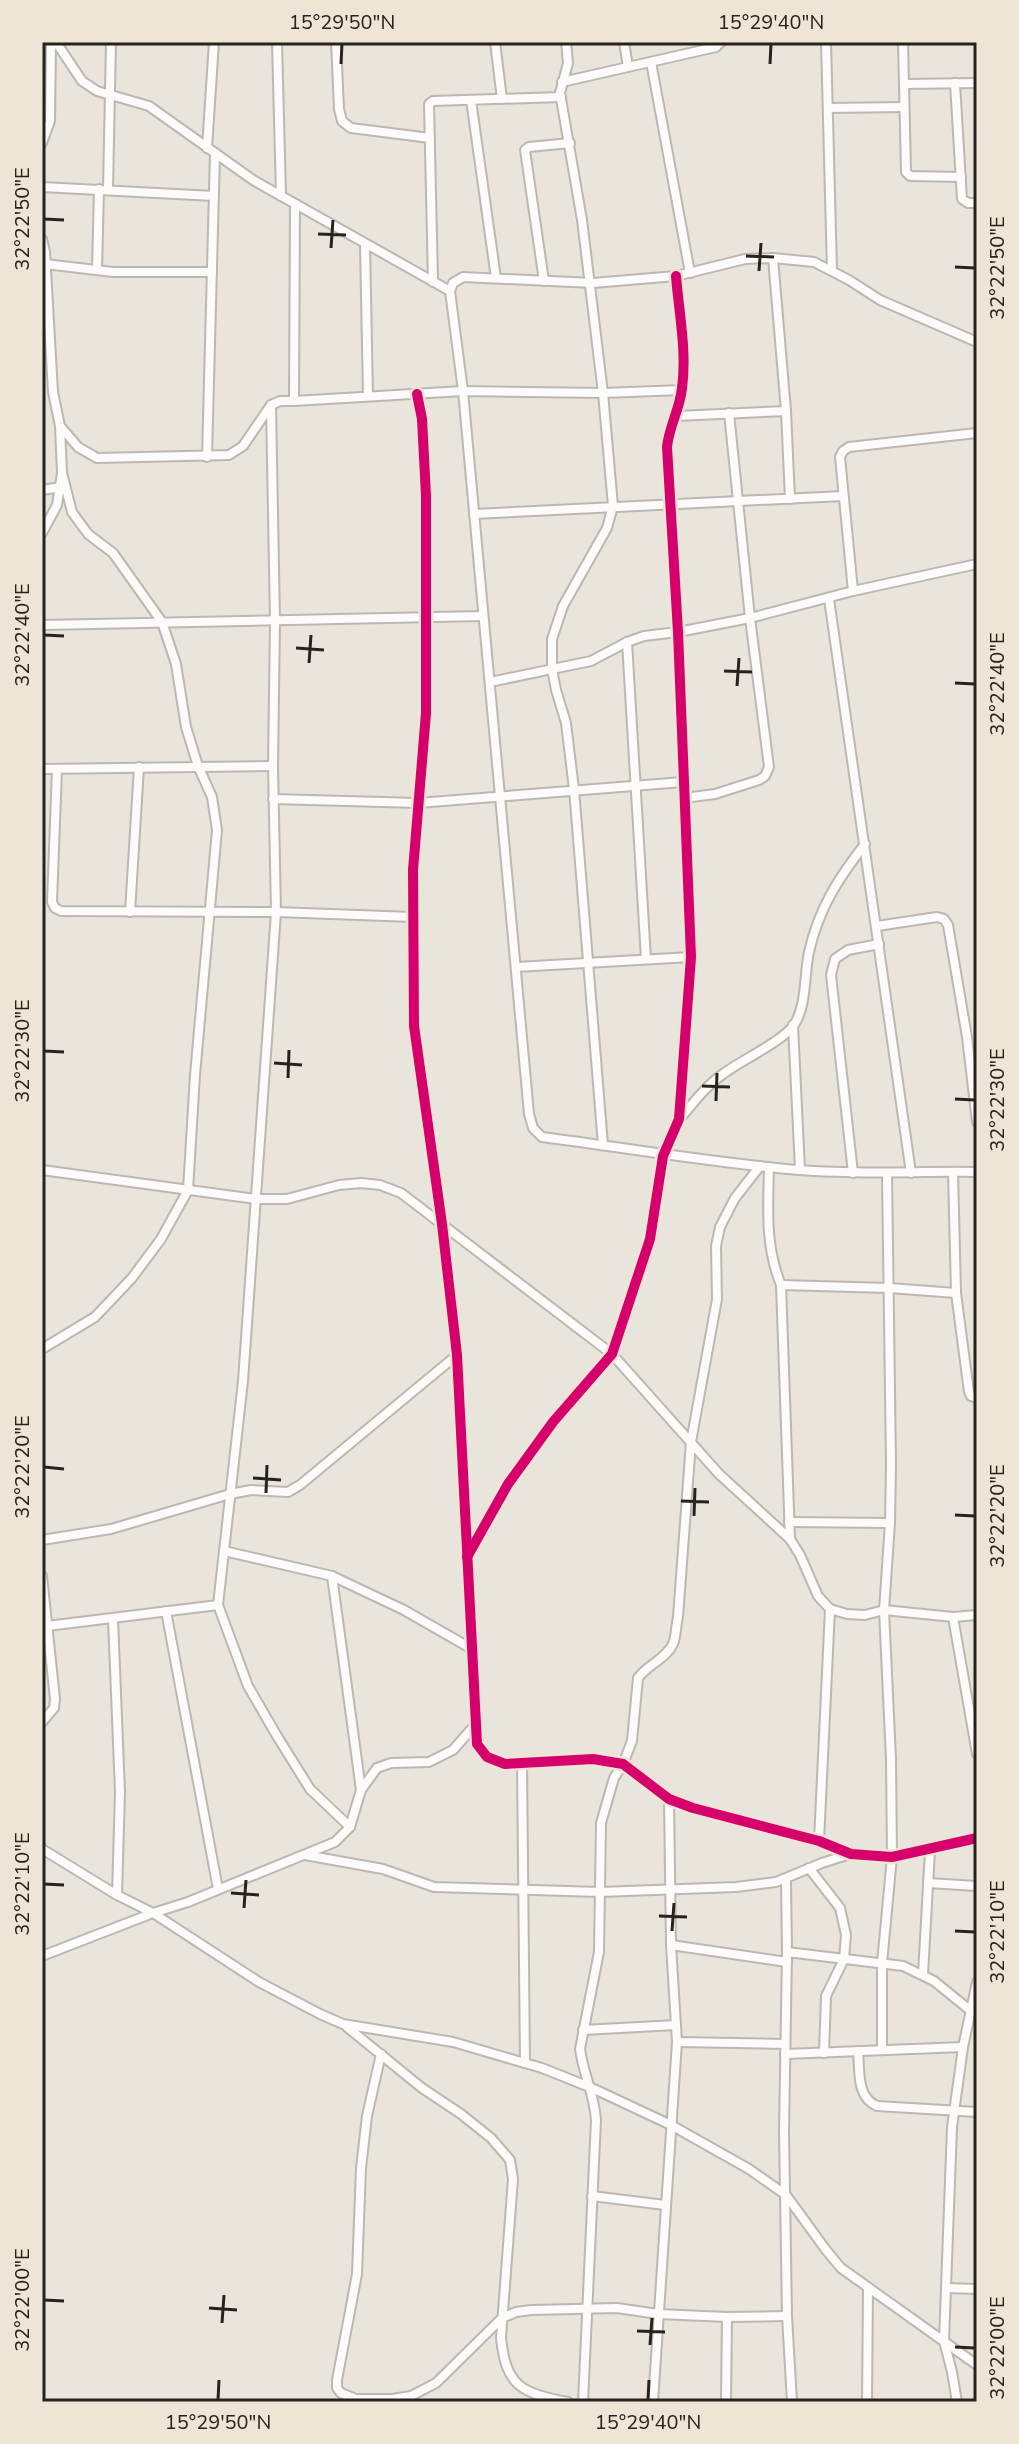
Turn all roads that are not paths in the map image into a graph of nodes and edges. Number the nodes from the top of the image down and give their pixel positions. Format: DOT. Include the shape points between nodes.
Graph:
graph roads {
  1 [pos="54,42"];
  2 [pos="111,42"];
  3 [pos="214,42"];
  4 [pos="277,42"];
  5 [pos="336,42"];
  6 [pos="495,42"];
  7 [pos="566,42"];
  8 [pos="624,42"];
  9 [pos="721,42"];
  10 [pos="826,42"];
  11 [pos="903,42"];
  12 [pos="651,62"];
  13 [pos="628,67"];
  14 [pos="562,82"];
  15 [pos="955,83"];
  16 [pos="977,83"];
  17 [pos="904,84"];
  18 [pos="110,96"];
  19 [pos="561,97"];
  20 [pos="502,99"];
  21 [pos="471,100"];
  22 [pos="904,107"];
  23 [pos="828,108"];
  24 [pos="46,121"];
  25 [pos="430,138"];
  26 [pos="42,143"];
  27 [pos="570,143"];
  28 [pos="211,151"];
  29 [pos="961,177"];
  30 [pos="42,187"];
  31 [pos="104,189"];
  32 [pos="214,196"];
  33 [pos="281,196"];
  34 [pos="977,203"];
  35 [pos="295,204"];
  36 [pos="42,239"];
  37 [pos="365,244"];
  38 [pos="43,252"];
  39 [pos="773,258"];
  40 [pos="45,264"];
  41 [pos="97,270"];
  42 [pos="832,271"];
  43 [pos="212,272"];
  44 [pos="690,273"];
  45 [pos="676,276"];
  46 [pos="496,278"];
  47 [pos="544,281"];
  48 [pos="433,282"];
  49 [pos="588,283"];
  50 [pos="450,291"];
  51 [pos="977,342"];
  52 [pos="682,390"];
  53 [pos="463,391"];
  54 [pos="603,393"];
  55 [pos="417,394"];
  56 [pos="368,396"];
  57 [pos="294,401"];
  58 [pos="271,405"];
  59 [pos="786,411"];
  60 [pos="729,413"];
  61 [pos="677,416"];
  62 [pos="60,426"];
  63 [pos="977,433"];
  64 [pos="207,457"];
  65 [pos="62,473"];
  66 [pos="61,487"];
  67 [pos="42,490"];
  68 [pos="843,496"];
  69 [pos="790,499"];
  70 [pos="737,500"];
  71 [pos="670,502"];
  72 [pos="613,506"];
  73 [pos="474,514"];
  74 [pos="42,533"];
  75 [pos="977,564"];
  76 [pos="853,591"];
  77 [pos="829,599"];
  78 [pos="483,616"];
  79 [pos="426,618"];
  80 [pos="750,618"];
  81 [pos="275,621"];
  82 [pos="162,622"];
  83 [pos="42,625"];
  84 [pos="678,632"];
  85 [pos="627,642"];
  86 [pos="552,669"];
  87 [pos="490,682"];
  88 [pos="198,766"];
  89 [pos="273,766"];
  90 [pos="139,767"];
  91 [pos="42,769"];
  92 [pos="57,769"];
  93 [pos="683,782"];
  94 [pos="636,785"];
  95 [pos="574,789"];
  96 [pos="500,795"];
  97 [pos="684,798"];
  98 [pos="273,799"];
  99 [pos="418,803"];
  100 [pos="865,844"];
  101 [pos="130,912"];
  102 [pos="210,912"];
  103 [pos="276,912"];
  104 [pos="413,917"];
  105 [pos="877,926"];
  106 [pos="879,944"];
  107 [pos="691,957"];
  108 [pos="646,959"];
  109 [pos="589,963"];
  110 [pos="516,967"];
  111 [pos="793,1025"];
  112 [pos="679,1119"];
  113 [pos="977,1122"];
  114 [pos="603,1145"];
  115 [pos="663,1156"];
  116 [pos="764,1167"];
  117 [pos="42,1170"];
  118 [pos="800,1170"];
  119 [pos="953,1172"];
  120 [pos="977,1172"];
  121 [pos="853,1173"];
  122 [pos="887,1173"];
  123 [pos="911,1173"];
  124 [pos="188,1190"];
  125 [pos="256,1199"];
  126 [pos="442,1224"];
  127 [pos="781,1285"];
  128 [pos="889,1288"];
  129 [pos="956,1293"];
  130 [pos="42,1349"];
  131 [pos="612,1354"];
  132 [pos="457,1355"];
  133 [pos="977,1398"];
  134 [pos="691,1442"];
  135 [pos="230,1494"];
  136 [pos="789,1522"];
  137 [pos="890,1523"];
  138 [pos="790,1539"];
  139 [pos="42,1540"];
  140 [pos="224,1551"];
  141 [pos="467,1557"];
  142 [pos="42,1576"];
  143 [pos="332,1576"];
  144 [pos="218,1605"];
  145 [pos="830,1609"];
  146 [pos="884,1610"];
  147 [pos="166,1611"];
  148 [pos="977,1615"];
  149 [pos="953,1617"];
  150 [pos="113,1619"];
  151 [pos="47,1626"];
  152 [pos="472,1649"];
  153 [pos="42,1722"];
  154 [pos="475,1725"];
  155 [pos="977,1754"];
  156 [pos="522,1763"];
  157 [pos="623,1764"];
  158 [pos="361,1790"];
  159 [pos="669,1799"];
  160 [pos="350,1827"];
  161 [pos="977,1838"];
  162 [pos="819,1841"];
  163 [pos="42,1849"];
  164 [pos="930,1850"];
  165 [pos="851,1854"];
  166 [pos="305,1855"];
  167 [pos="892,1857"];
  168 [pos="809,1868"];
  169 [pos="786,1880"];
  170 [pos="928,1883"];
  171 [pos="977,1886"];
  172 [pos="218,1889"];
  173 [pos="524,1890"];
  174 [pos="670,1890"];
  175 [pos="600,1892"];
  176 [pos="117,1895"];
  177 [pos="153,1913"];
  178 [pos="671,1945"];
  179 [pos="42,1956"];
  180 [pos="787,1957"];
  181 [pos="844,1959"];
  182 [pos="882,1963"];
  183 [pos="923,1974"];
  184 [pos="977,1982"];
  185 [pos="971,2011"];
  186 [pos="343,2024"];
  187 [pos="676,2025"];
  188 [pos="583,2030"];
  189 [pos="972,2032"];
  190 [pos="677,2042"];
  191 [pos="963,2047"];
  192 [pos="785,2049"];
  193 [pos="882,2050"];
  194 [pos="858,2051"];
  195 [pos="824,2053"];
  196 [pos="381,2054"];
  197 [pos="525,2063"];
  198 [pos="592,2088"];
  199 [pos="953,2112"];
  200 [pos="977,2112"];
  201 [pos="671,2125"];
  202 [pos="786,2195"];
  203 [pos="592,2196"];
  204 [pos="665,2205"];
  205 [pos="868,2288"];
  206 [pos="946,2288"];
  207 [pos="977,2289"];
  208 [pos="586,2308"];
  209 [pos="658,2314"];
  210 [pos="787,2316"];
  211 [pos="727,2317"];
  212 [pos="502,2318"];
  213 [pos="944,2341"];
  214 [pos="977,2365"];
  215 [pos="568,2402"];
  216 [pos="583,2402"];
  217 [pos="653,2402"];
  218 [pos="726,2402"];
  219 [pos="792,2402"];
  220 [pos="867,2402"];
  221 [pos="957,2402"];
  1 -- 18 [label="street" via="82,81"];
  1 -- 24 [label="street"];
  2 -- 18 [label="street"];
  3 -- 28 [label="street"];
  4 -- 33 [label="street"];
  5 -- 25 [label="street" via="342,121 351,128"];
  6 -- 20 [label="street"];
  7 -- 14 [label="street" via="568,63"];
  8 -- 13 [label="street"];
  9 -- 12 [label="street"];
  10 -- 23 [label="street"];
  11 -- 17 [label="street"];
  12 -- 13 [label="street"];
  12 -- 44 [label="street"];
  13 -- 14 [label="street"];
  14 -- 19 [label="street"];
  15 -- 16 [label="street"];
  15 -- 17 [label="street"];
  15 -- 29 [label="street"];
  17 -- 22 [label="street"];
  18 -- 28 [label="street" via="149,106"];
  18 -- 31 [label="street"];
  19 -- 20 [label="street"];
  19 -- 27 [label="street"];
  20 -- 21 [label="street"];
  21 -- 25 [label="street" via="431,102"];
  21 -- 46 [label="street"];
  22 -- 23 [label="street"];
  22 -- 29 [label="street" via="906,172"];
  23 -- 42 [label="street"];
  24 -- 26 [label="street"];
  25 -- 48 [label="street"];
  27 -- 47 [label="street" via="525,150"];
  27 -- 49 [label="street"];
  28 -- 32 [label="street"];
  28 -- 33 [label="street"];
  29 -- 34 [label="street" via="962,199"];
  30 -- 31 [label="street"];
  31 -- 32 [label="street"];
  31 -- 41 [label="street"];
  32 -- 43 [label="street"];
  33 -- 35 [label="street"];
  35 -- 37 [label="street"];
  35 -- 57 [label="street"];
  36 -- 38 [label="street"];
  37 -- 48 [label="street"];
  37 -- 56 [label="street"];
  38 -- 40 [label="street"];
  39 -- 42 [label="street" via="814,262"];
  39 -- 44 [label="street"];
  39 -- 59 [label="street"];
  40 -- 41 [label="street"];
  40 -- 62 [label="street"];
  41 -- 43 [label="street"];
  42 -- 51 [label="street" via="880,300"];
  43 -- 64 [label="street"];
  44 -- 45 [label="street"];
  45 -- 49 [label="street"];
  45 -- 52 [label="street"];
  46 -- 47 [label="street"];
  46 -- 50 [label="street" via="463,277"];
  47 -- 49 [label="street"];
  48 -- 50 [label="street"];
  49 -- 54 [label="street"];
  50 -- 53 [label="street"];
  52 -- 54 [label="street"];
  52 -- 61 [label="street"];
  53 -- 54 [label="street"];
  53 -- 55 [label="street"];
  53 -- 73 [label="street"];
  54 -- 72 [label="street"];
  55 -- 56 [label="street"];
  55 -- 79 [label="street" via="426,496"];
  56 -- 57 [label="street"];
  57 -- 58 [label="street"];
  58 -- 64 [label="street" via="243,446 229,455"];
  58 -- 81 [label="street"];
  59 -- 60 [label="street"];
  59 -- 69 [label="street"];
  60 -- 61 [label="street"];
  60 -- 70 [label="street"];
  61 -- 71 [label="street" via="668,431"];
  62 -- 64 [label="street" via="78,447 97,458"];
  62 -- 65 [label="street"];
  63 -- 68 [label="street" via="849,447 840,457"];
  65 -- 66 [label="street"];
  65 -- 82 [label="street" via="72,512 88,534 113,553"];
  66 -- 67 [label="street"];
  66 -- 74 [label="street"];
  68 -- 69 [label="street"];
  68 -- 76 [label="street"];
  69 -- 70 [label="street"];
  70 -- 71 [label="street"];
  70 -- 80 [label="street"];
  71 -- 72 [label="street"];
  71 -- 84 [label="street"];
  72 -- 73 [label="street"];
  72 -- 86 [label="street" via="607,528 563,606 552,639"];
  73 -- 78 [label="street"];
  75 -- 76 [label="street"];
  76 -- 77 [label="street"];
  77 -- 80 [label="street"];
  77 -- 100 [label="street"];
  78 -- 79 [label="street"];
  78 -- 87 [label="street"];
  79 -- 81 [label="street"];
  79 -- 99 [label="street" via="426,713"];
  80 -- 84 [label="street"];
  80 -- 97 [label="street" via="769,767 759,780"];
  81 -- 82 [label="street"];
  81 -- 89 [label="street"];
  82 -- 83 [label="street"];
  82 -- 88 [label="street"];
  84 -- 85 [label="street"];
  84 -- 93 [label="street"];
  85 -- 86 [label="street" via="591,661"];
  85 -- 94 [label="street"];
  86 -- 87 [label="street"];
  86 -- 95 [label="street" via="566,723"];
  87 -- 96 [label="street"];
  88 -- 89 [label="street"];
  88 -- 90 [label="street"];
  88 -- 102 [label="street" via="212,797 217,830"];
  89 -- 98 [label="street"];
  90 -- 92 [label="street"];
  90 -- 101 [label="street"];
  91 -- 92 [label="street"];
  92 -- 101 [label="street" via="55,908"];
  93 -- 94 [label="street"];
  93 -- 97 [label="street"];
  94 -- 95 [label="street"];
  94 -- 108 [label="street"];
  95 -- 96 [label="street"];
  95 -- 109 [label="street"];
  96 -- 99 [label="street"];
  96 -- 110 [label="street"];
  97 -- 107 [label="street"];
  98 -- 99 [label="street"];
  98 -- 103 [label="street"];
  99 -- 104 [label="street"];
  100 -- 105 [label="street"];
  100 -- 111 [label="street" via="820,911"];
  101 -- 102 [label="street"];
  102 -- 103 [label="street"];
  102 -- 124 [label="street"];
  103 -- 104 [label="street"];
  103 -- 125 [label="street"];
  104 -- 126 [label="street" via="414,1026"];
  105 -- 106 [label="street"];
  105 -- 113 [label="street" via="937,917 948,925"];
  106 -- 121 [label="street" via="848,950 835,959 831,975"];
  106 -- 123 [label="street"];
  107 -- 108 [label="street"];
  107 -- 112 [label="street"];
  108 -- 109 [label="street"];
  109 -- 110 [label="street"];
  109 -- 114 [label="street"];
  110 -- 114 [label="street" via="533,1128 542,1137"];
  111 -- 112 [label="street" via="720,1076"];
  111 -- 118 [label="street"];
  112 -- 115 [label="street"];
  114 -- 115 [label="street"];
  115 -- 116 [label="street"];
  115 -- 131 [label="street" via="650,1239"];
  116 -- 118 [label="street"];
  116 -- 127 [label="street" via="772,1264"];
  116 -- 134 [label="street" via="735,1198 720,1227 714,1323"];
  117 -- 124 [label="street"];
  118 -- 121 [label="street"];
  119 -- 120 [label="street"];
  119 -- 123 [label="street"];
  119 -- 129 [label="street"];
  121 -- 122 [label="street"];
  122 -- 123 [label="street"];
  122 -- 128 [label="street"];
  124 -- 125 [label="street"];
  124 -- 130 [label="street" via="132,1278 95,1317"];
  125 -- 126 [label="street" via="287,1199 350,1184 380,1185 401,1193"];
  125 -- 135 [label="street"];
  126 -- 131 [label="street"];
  126 -- 132 [label="street"];
  127 -- 128 [label="street"];
  127 -- 136 [label="street"];
  128 -- 129 [label="street"];
  128 -- 137 [label="street"];
  129 -- 133 [label="street" via="969,1392"];
  131 -- 134 [label="street"];
  131 -- 141 [label="street" via="508,1484"];
  132 -- 135 [label="street" via="300,1485 288,1492"];
  132 -- 141 [label="street"];
  134 -- 138 [label="street"];
  134 -- 157 [label="street" via="673,1644 638,1678 632,1741"];
  135 -- 139 [label="street" via="111,1529"];
  135 -- 140 [label="street"];
  136 -- 137 [label="street"];
  136 -- 138 [label="street"];
  137 -- 146 [label="street"];
  138 -- 145 [label="street"];
  140 -- 143 [label="street"];
  140 -- 144 [label="street"];
  141 -- 152 [label="street"];
  142 -- 151 [label="street"];
  143 -- 152 [label="street"];
  143 -- 158 [label="street"];
  144 -- 147 [label="street"];
  144 -- 160 [label="street" via="248,1686 277,1736 310,1789"];
  145 -- 146 [label="street" via="856,1615"];
  145 -- 162 [label="street"];
  146 -- 149 [label="street"];
  146 -- 167 [label="street"];
  147 -- 150 [label="street"];
  147 -- 172 [label="street"];
  148 -- 149 [label="street"];
  149 -- 155 [label="street"];
  150 -- 151 [label="street"];
  150 -- 176 [label="street" via="120,1792"];
  151 -- 153 [label="street" via="55,1699"];
  152 -- 154 [label="street"];
  154 -- 156 [label="street" via="477,1744 487,1757"];
  154 -- 158 [label="street" via="453,1750 429,1762 377,1768"];
  156 -- 157 [label="street" via="593,1759"];
  156 -- 173 [label="street"];
  157 -- 159 [label="street"];
  157 -- 175 [label="street" via="601,1823"];
  158 -- 160 [label="street"];
  159 -- 162 [label="street"];
  159 -- 174 [label="street"];
  160 -- 166 [label="street" via="335,1842"];
  161 -- 164 [label="street"];
  162 -- 165 [label="street"];
  163 -- 176 [label="street"];
  164 -- 167 [label="street"];
  164 -- 170 [label="street"];
  165 -- 167 [label="street"];
  165 -- 168 [label="street"];
  166 -- 172 [label="street"];
  166 -- 173 [label="street" via="383,1869 434,1887"];
  167 -- 182 [label="street"];
  168 -- 169 [label="street"];
  168 -- 181 [label="street" via="840,1908"];
  169 -- 174 [label="street"];
  169 -- 180 [label="street"];
  170 -- 171 [label="street"];
  170 -- 183 [label="street"];
  172 -- 177 [label="street"];
  173 -- 175 [label="street"];
  173 -- 197 [label="street"];
  174 -- 175 [label="street"];
  174 -- 178 [label="street"];
  175 -- 188 [label="street" via="598,1969"];
  176 -- 177 [label="street"];
  177 -- 179 [label="street"];
  177 -- 186 [label="street" via="259,1982"];
  178 -- 180 [label="street"];
  178 -- 187 [label="street"];
  180 -- 181 [label="street"];
  180 -- 192 [label="street"];
  181 -- 182 [label="street"];
  181 -- 195 [label="street" via="826,1996"];
  182 -- 183 [label="street"];
  182 -- 193 [label="street"];
  183 -- 185 [label="street"];
  184 -- 185 [label="street"];
  185 -- 189 [label="street"];
  186 -- 196 [label="street"];
  186 -- 197 [label="street" via="453,2042"];
  187 -- 188 [label="street"];
  187 -- 190 [label="street"];
  188 -- 198 [label="street" via="582,2063"];
  189 -- 191 [label="street"];
  190 -- 192 [label="street"];
  190 -- 201 [label="street"];
  191 -- 193 [label="street"];
  191 -- 199 [label="street"];
  192 -- 195 [label="street"];
  192 -- 202 [label="street"];
  193 -- 194 [label="street"];
  194 -- 195 [label="street"];
  194 -- 199 [label="street" via="862,2095 868,2102"];
  196 -- 212 [label="street" via="491,2138 510,2160"];
  196 -- 212 [label="street" via="367,2116 360,2250 337,2388 356,2399 411,2396 436,2383"];
  197 -- 198 [label="street"];
  198 -- 201 [label="street"];
  198 -- 203 [label="street"];
  199 -- 200 [label="street"];
  199 -- 206 [label="street"];
  201 -- 202 [label="street"];
  201 -- 204 [label="street"];
  202 -- 205 [label="street" via="841,2268"];
  202 -- 210 [label="street"];
  203 -- 204 [label="street"];
  203 -- 208 [label="street"];
  204 -- 209 [label="street"];
  205 -- 213 [label="street"];
  205 -- 220 [label="street"];
  206 -- 207 [label="street"];
  206 -- 213 [label="street"];
  208 -- 209 [label="street"];
  208 -- 212 [label="street" via="531,2310"];
  208 -- 216 [label="street"];
  209 -- 211 [label="street"];
  209 -- 217 [label="street"];
  210 -- 211 [label="street"];
  210 -- 219 [label="street"];
  211 -- 218 [label="street"];
  212 -- 215 [label="street" via="503,2361 509,2375 533,2395"];
  213 -- 214 [label="street"];
  213 -- 221 [label="street"];
}
